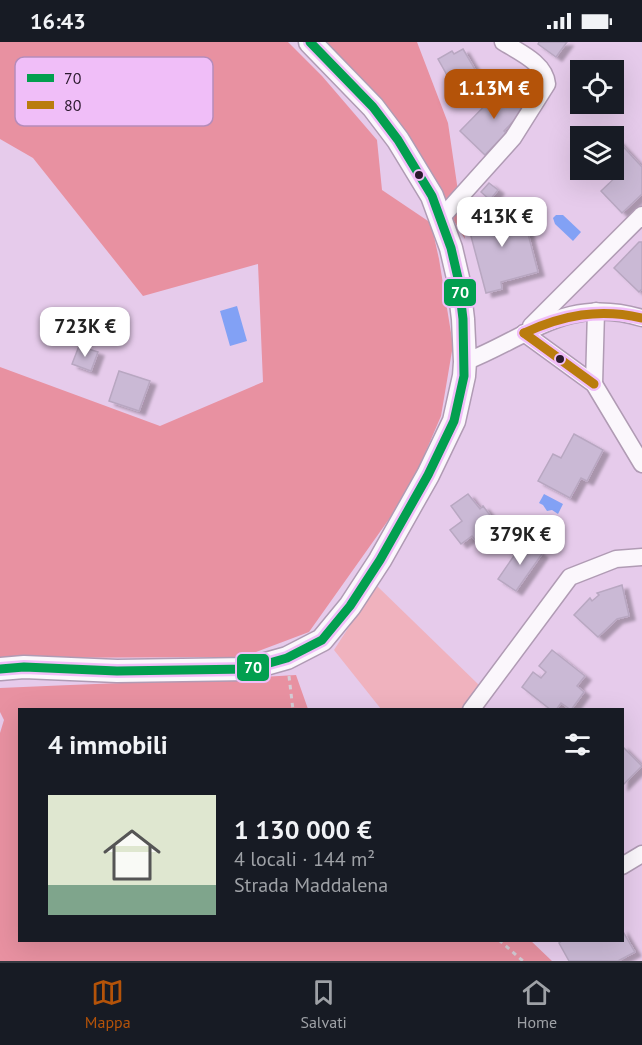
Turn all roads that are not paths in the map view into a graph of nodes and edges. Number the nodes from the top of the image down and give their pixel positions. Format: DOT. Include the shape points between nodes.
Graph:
graph roads {
  1 [pos="310,42"];
  2 [pos="502,42"];
  3 [pos="642,214"];
  4 [pos="442,217"];
  5 [pos="596,311"];
  6 [pos="642,318"];
  7 [pos="524,333"];
  8 [pos="465,362"];
  9 [pos="594,384"];
  10 [pos="642,464"];
  11 [pos="642,556"];
  12 [pos="0,669"];
  13 [pos="472,708"];
  14 [pos="642,854"];
  15 [pos="624,865"];
  1 -- 4 [label="street" via="392,132"];
  2 -- 4 [label="street" via="540,67 547,84 513,138"];
  3 -- 7 [label="street"];
  4 -- 8 [label="street" via="458,278"];
  5 -- 6 [label="street"];
  5 -- 7 [label="street" via="544,323"];
  5 -- 9 [label="street"];
  7 -- 8 [label="street"];
  7 -- 9 [label="street"];
  8 -- 12 [label="street" via="454,420 428,475 381,560 322,640 287,658 248,669"];
  9 -- 10 [label="street"];
  11 -- 13 [label="street" via="616,559 570,576"];
  14 -- 15 [label="street"];
}
